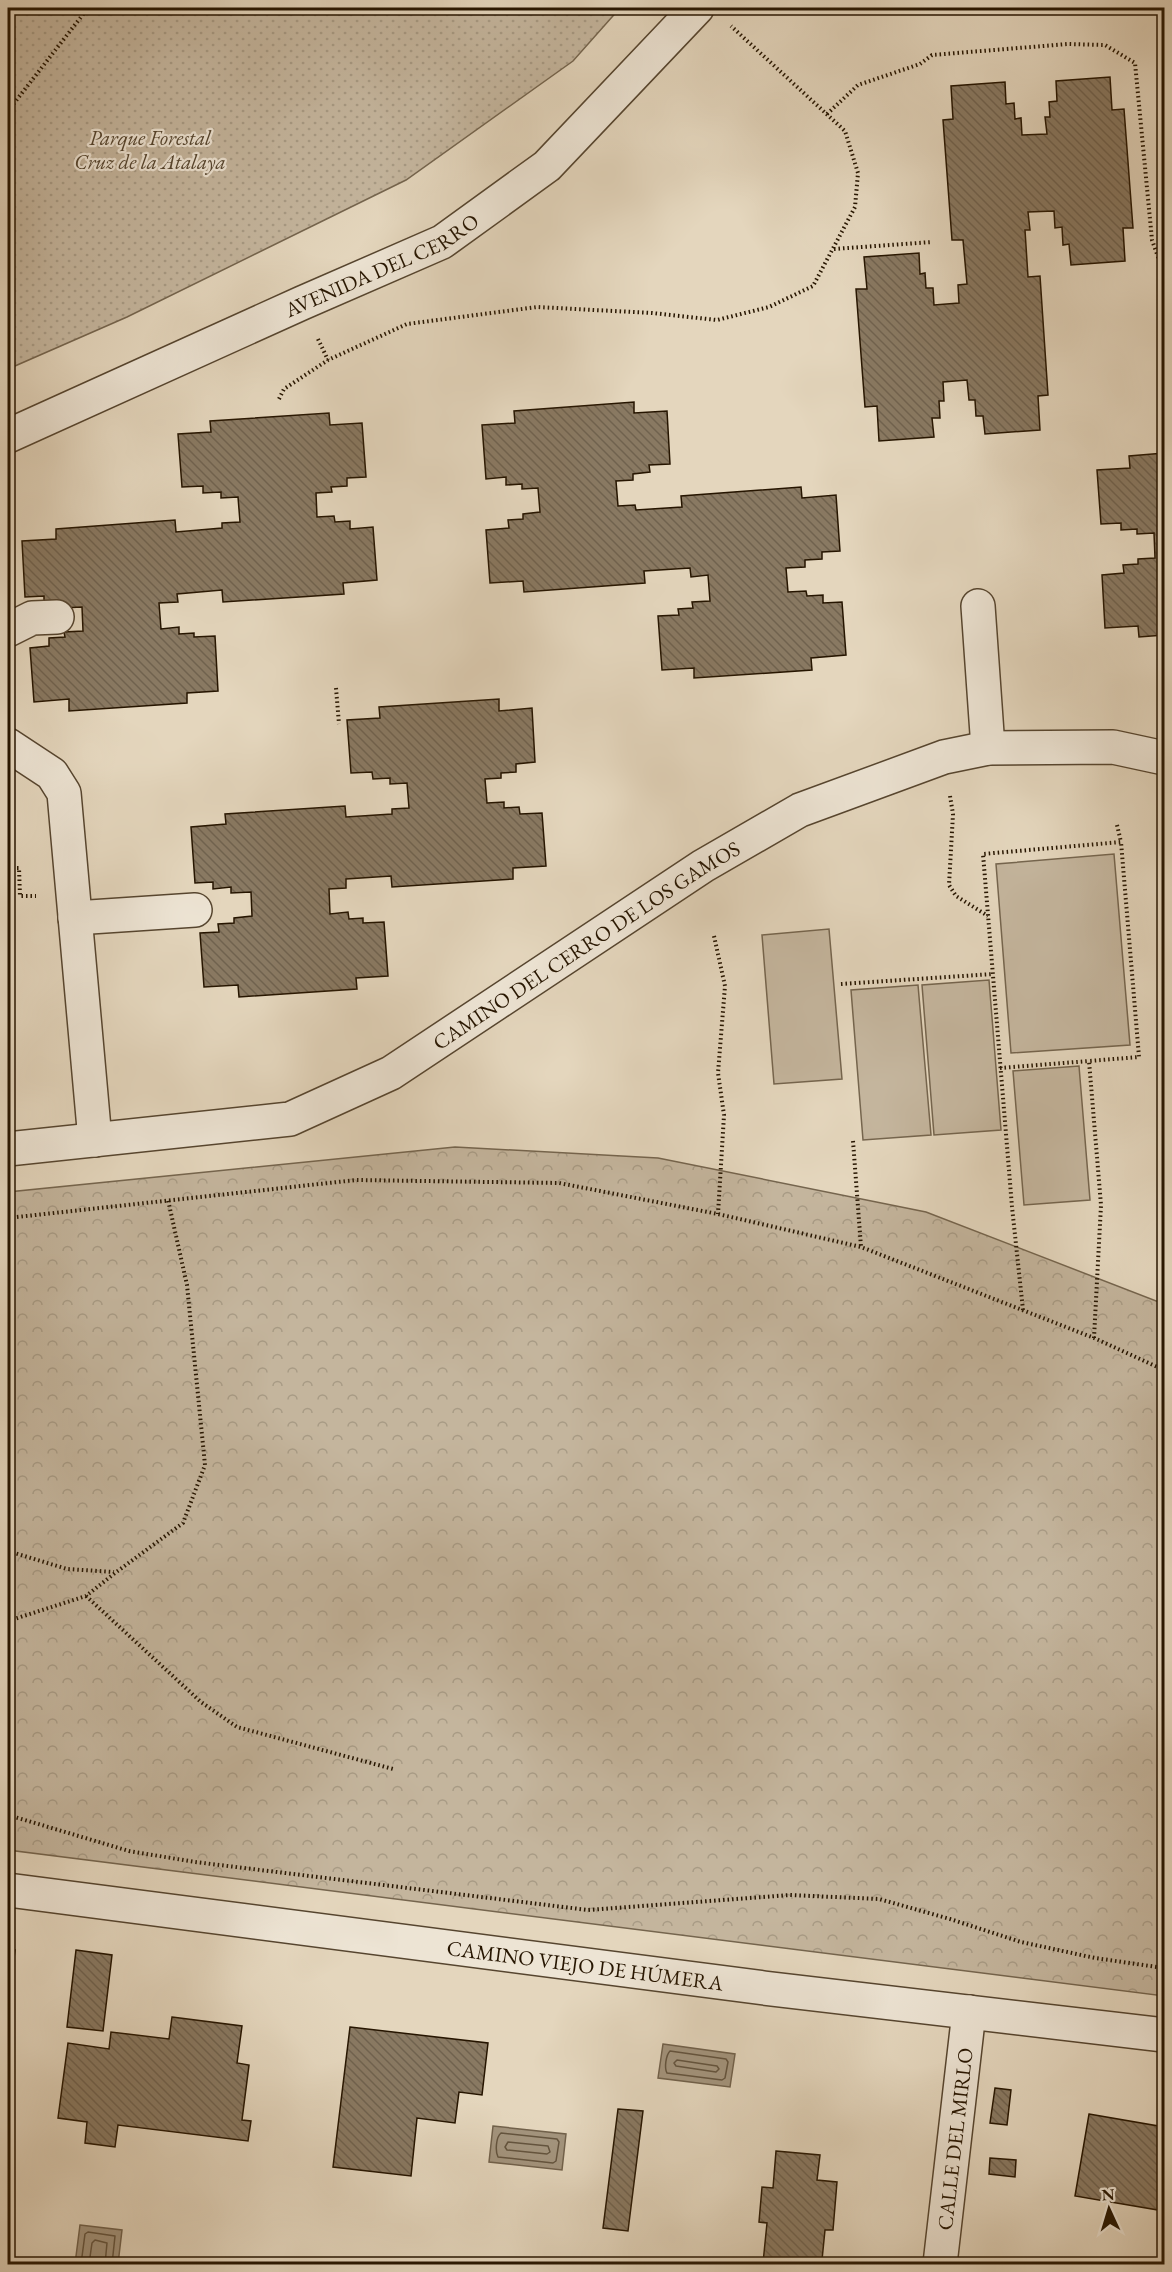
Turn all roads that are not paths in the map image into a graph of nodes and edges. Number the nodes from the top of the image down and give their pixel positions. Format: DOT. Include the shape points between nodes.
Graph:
graph roads {
  1 [pos="712,14"];
  2 [pos="8,436"];
  3 [pos="978,606"];
  4 [pos="57,617"];
  5 [pos="8,630"];
  6 [pos="8,745"];
  7 [pos="988,748"];
  8 [pos="1164,758"];
  9 [pos="195,910"];
  10 [pos="75,918"];
  11 [pos="94,1140"];
  12 [pos="8,1149"];
  13 [pos="8,1890"];
  14 [pos="969,2012"];
  15 [pos="1164,2035"];
  16 [pos="940,2265"];
  1 -- 2 [label="street, AVENIDA DEL CERRO" via="547,166 442,242"];
  3 -- 7 [label="street"];
  4 -- 5 [label="street" via="32,618"];
  6 -- 10 [label="street" via="52,774 64,793"];
  7 -- 8 [label="street, CAMINO DEL CERRO DE LOS GAMOS" via="1113,747"];
  7 -- 11 [label="street, CAMINO DEL CERRO DE LOS GAMOS" via="944,757 800,810 703,866 391,1073 290,1119"];
  9 -- 10 [label="street"];
  10 -- 11 [label="street"];
  11 -- 12 [label="street, CAMINO DEL CERRO DE LOS GAMOS"];
  13 -- 14 [label="street, CAMINO VIEJO DE HÚMERA"];
  14 -- 15 [label="street, CAMINO VIEJO DE HÚMERA"];
  14 -- 16 [label="street, CALLE DEL MIRLO"];
}
